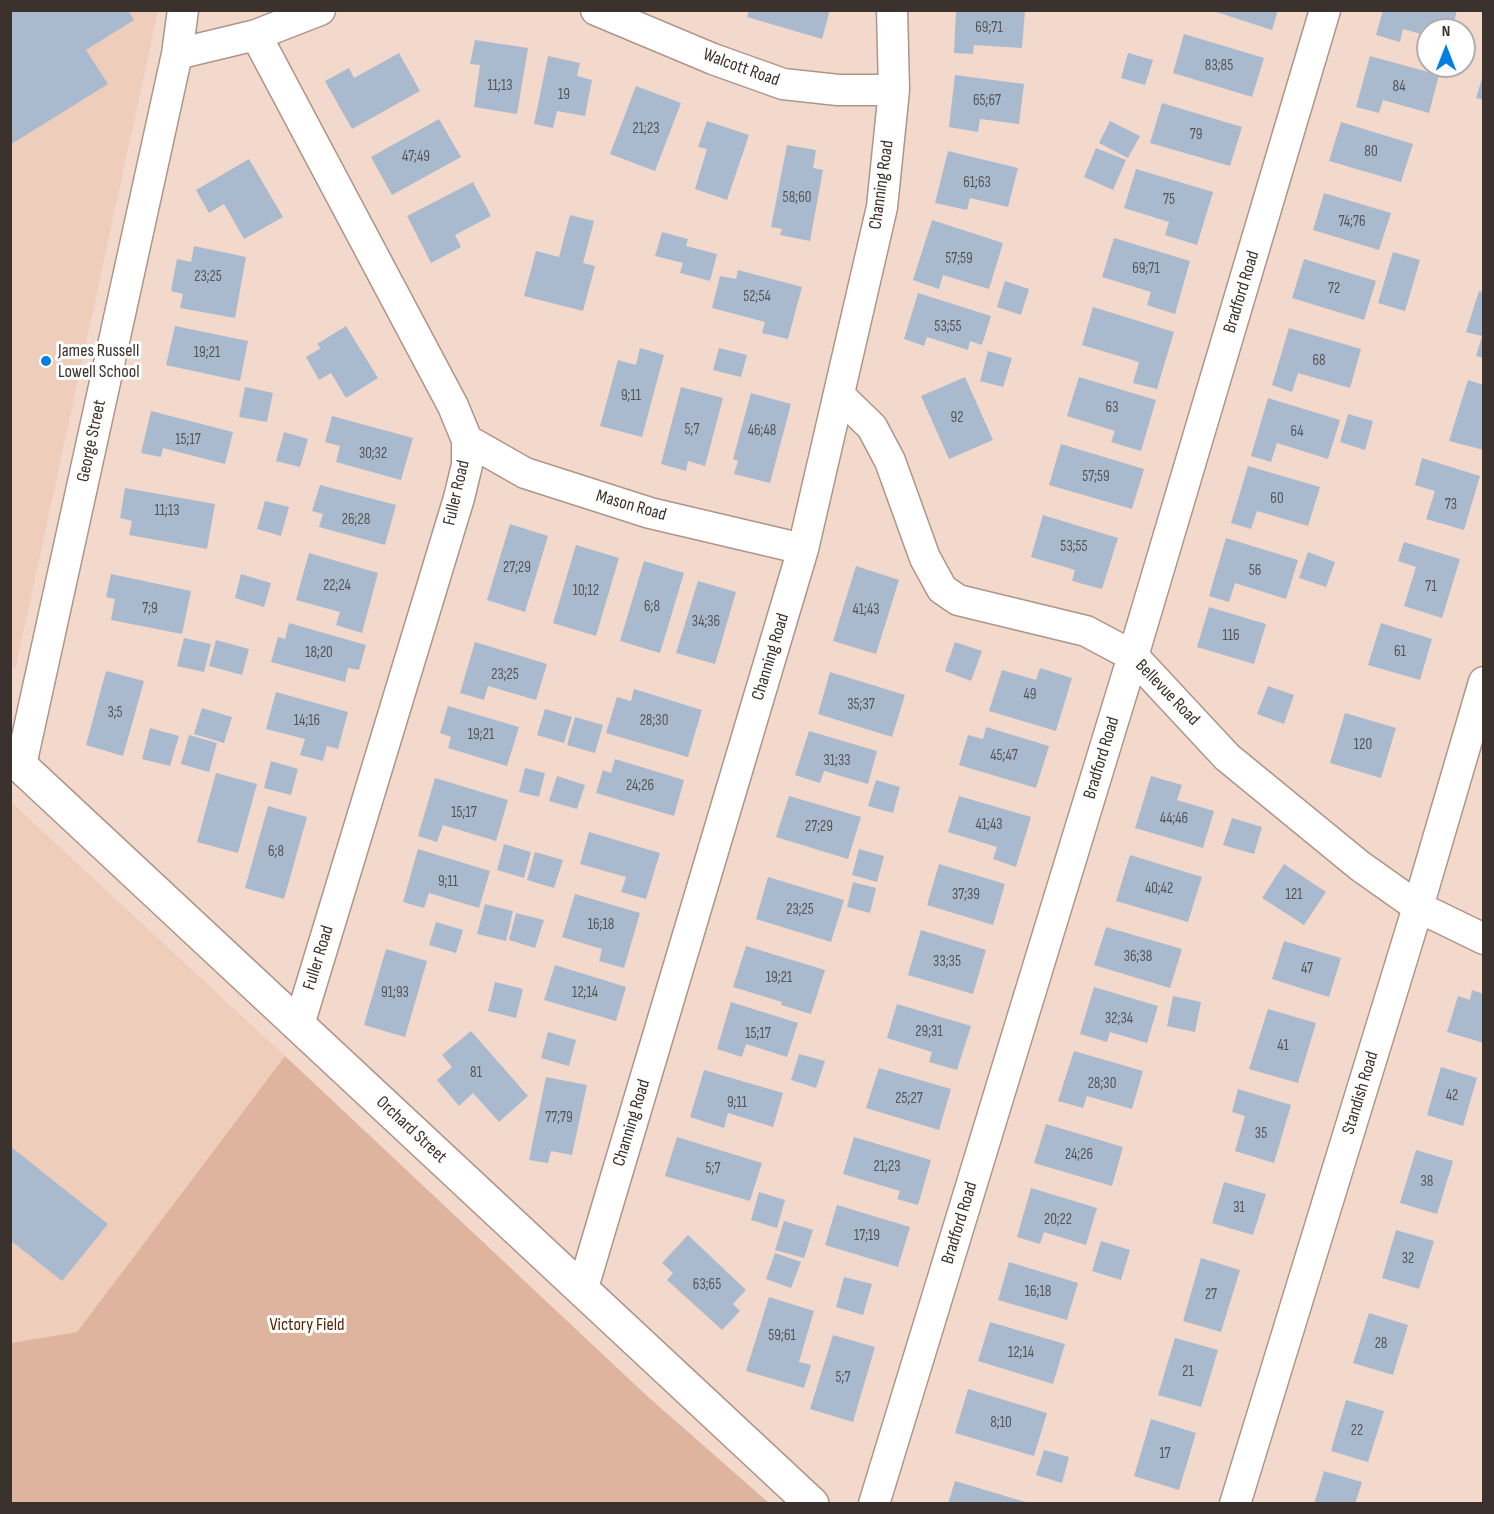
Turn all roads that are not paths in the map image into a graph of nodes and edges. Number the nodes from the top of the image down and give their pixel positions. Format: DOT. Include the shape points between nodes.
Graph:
graph roads {
  1 [pos="183,10"];
  2 [pos="320,10"];
  3 [pos="596,10"];
  4 [pos="892,10"];
  5 [pos="1325,10"];
  6 [pos="256,35"];
  7 [pos="177,54"];
  8 [pos="894,90"];
  9 [pos="840,396"];
  10 [pos="467,440"];
  11 [pos="803,549"];
  12 [pos="1133,656"];
  13 [pos="1484,682"];
  14 [pos="16,760"];
  15 [pos="1418,908"];
  16 [pos="1484,939"];
  17 [pos="298,1025"];
  18 [pos="582,1291"];
  19 [pos="812,1503"];
  20 [pos="874,1503"];
  21 [pos="1235,1503"];
  1 -- 7 [label="street, George Street"];
  2 -- 6 [label="street"];
  3 -- 8 [label="street, Walcott Road" via="783,84 838,90"];
  4 -- 8 [label="street, Channing Road"];
  5 -- 12 [label="street, Bradford Road"];
  6 -- 7 [label="street"];
  6 -- 10 [label="street, Fuller Road" via="453,406"];
  7 -- 14 [label="street, George Street"];
  8 -- 9 [label="street, Channing Road" via="882,207"];
  9 -- 11 [label="street, Channing Road"];
  9 -- 12 [label="street, Bellevue Road" via="872,427 890,460 925,558 942,589 958,600 1086,631"];
  10 -- 11 [label="street, Mason Road" via="525,473 650,513"];
  10 -- 17 [label="street, Fuller Road" via="459,498"];
  11 -- 18 [label="street, Channing Road"];
  12 -- 15 [label="street, Bellevue Road" via="1227,757 1360,866"];
  12 -- 20 [label="street, Bradford Road"];
  13 -- 15 [label="street, Standish Road"];
  14 -- 17 [label="main road, Orchard Street"];
  15 -- 16 [label="street, Bellevue Road"];
  15 -- 21 [label="street, Standish Road"];
  17 -- 18 [label="main road, Orchard Street"];
  18 -- 19 [label="main road, Orchard Street"];
}
